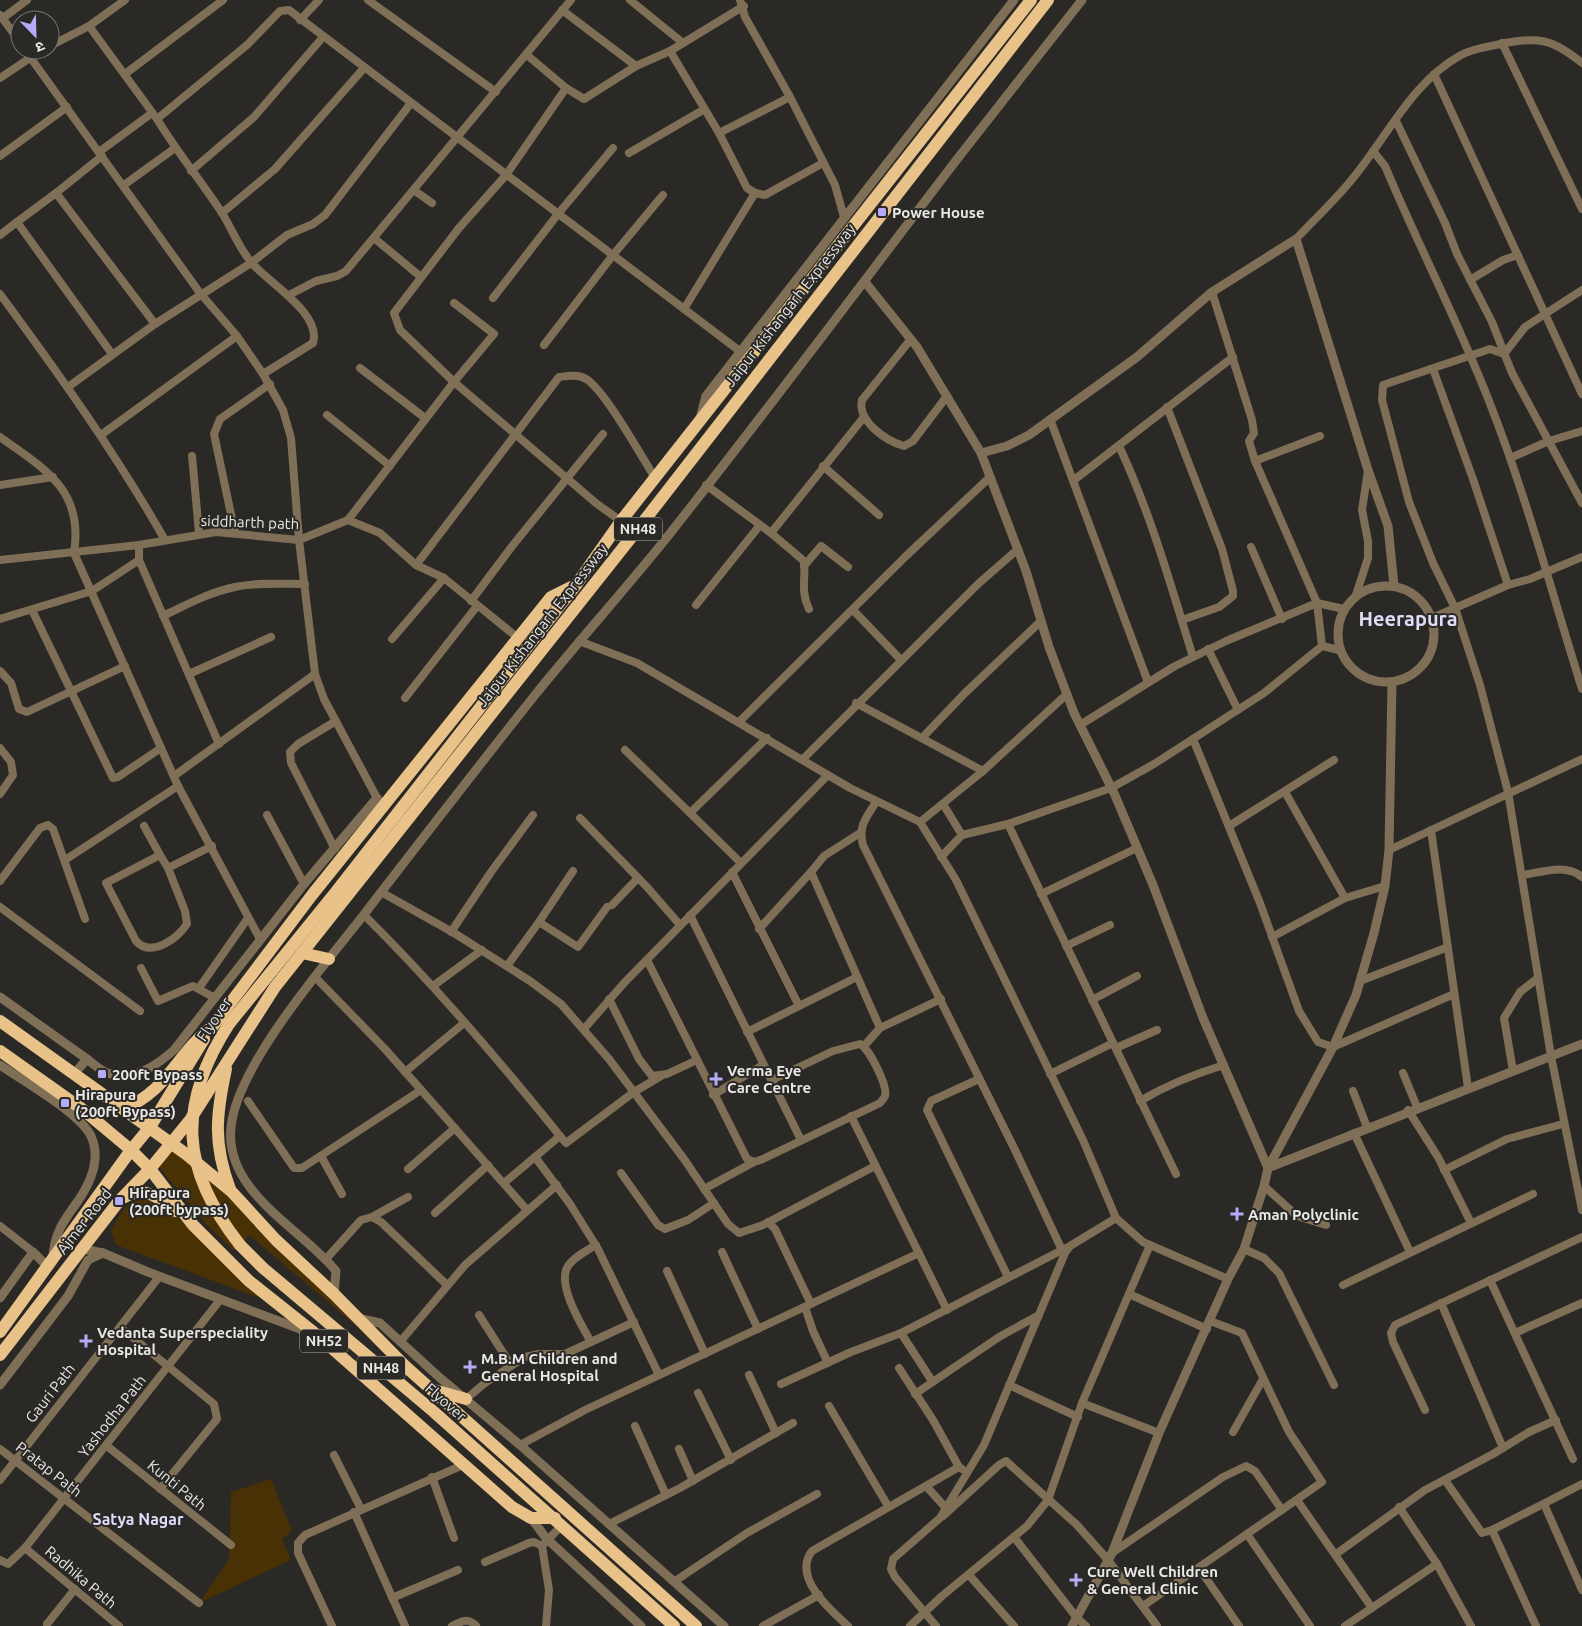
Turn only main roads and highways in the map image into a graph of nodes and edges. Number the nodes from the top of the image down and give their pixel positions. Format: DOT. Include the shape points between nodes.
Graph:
graph roads {
  1 [pos="1031,0"];
  2 [pos="1048,0"];
  3 [pos="576,585"];
  4 [pos="302,953"];
  5 [pos="330,958"];
  6 [pos="0,1021"];
  7 [pos="213,1026"];
  8 [pos="0,1051"];
  9 [pos="228,1059"];
  10 [pos="123,1108"];
  11 [pos="150,1128"];
  12 [pos="172,1143"];
  13 [pos="131,1150"];
  14 [pos="150,1169"];
  15 [pos="230,1191"];
  16 [pos="119,1200"];
  17 [pos="192,1225"];
  18 [pos="0,1332"];
  19 [pos="0,1355"];
  20 [pos="430,1388"];
  21 [pos="466,1399"];
  22 [pos="559,1522"];
  23 [pos="674,1626"];
  24 [pos="696,1626"];
  1 -- 3 [label="highway, Jaipur Kishangarh Expressway / NH48" via="621,521"];
  2 -- 4 [label="highway, Jaipur Kishangarh Expressway / NH48" via="624,546"];
  3 -- 7 [label="highway" via="551,598 381,803"];
  3 -- 22 [label="highway, Flyover / NH48, bridge" via="229,1024 202,1073 196,1091 191,1132 194,1153 208,1194 218,1215 240,1245"];
  4 -- 5 [label="highway"];
  4 -- 9 [label="highway, Jaipur Kishangarh Expressway / NH48" via="275,987"];
  6 -- 10 [label="highway"];
  7 -- 10 [label="highway" via="195,1039 149,1095 141,1102"];
  7 -- 11 [label="highway, Ajmer Road"];
  8 -- 13 [label="highway, NH52"];
  9 -- 12 [label="highway, Ajmer Road"];
  9 -- 15 [label="highway, NH48" via="216,1116 216,1132 222,1169"];
  10 -- 11 [label="highway"];
  11 -- 12 [label="highway"];
  11 -- 13 [label="highway, Ajmer Road"];
  12 -- 14 [label="highway, Ajmer Road"];
  12 -- 15 [label="highway"];
  13 -- 14 [label="highway, NH52"];
  13 -- 18 [label="highway, Ajmer Road"];
  14 -- 16 [label="highway, Ajmer Road"];
  14 -- 17 [label="highway, NH52"];
  15 -- 20 [label="highway, NH48" via="276,1240"];
  16 -- 17 [label="highway" via="134,1192 146,1192 166,1203"];
  16 -- 19 [label="highway, Ajmer Road"];
  17 -- 22 [label="highway, NH52" via="249,1281 318,1335 512,1507 531,1518"];
  20 -- 21 [label="highway"];
  20 -- 24 [label="highway, NH48"];
  22 -- 23 [label="highway, NH48"];
}
